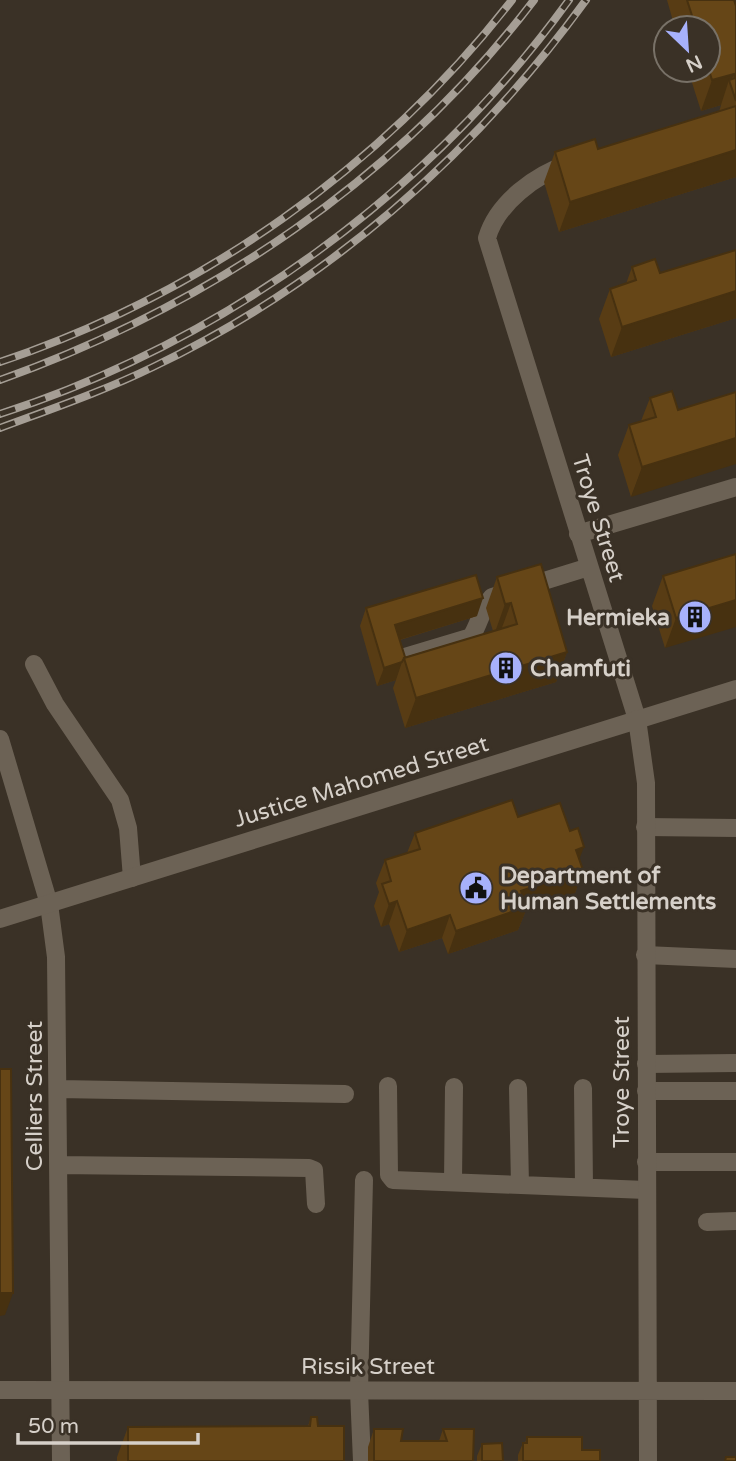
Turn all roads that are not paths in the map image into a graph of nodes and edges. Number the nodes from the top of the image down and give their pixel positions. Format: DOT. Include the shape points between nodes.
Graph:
graph roads {
  1 [pos="586,158"];
  2 [pos="736,486"];
  3 [pos="578,534"];
  4 [pos="589,567"];
  5 [pos="401,658"];
  6 [pos="34,664"];
  7 [pos="736,689"];
  8 [pos="637,719"];
  9 [pos="0,739"];
  10 [pos="645,827"];
  11 [pos="736,828"];
  12 [pos="132,878"];
  13 [pos="49,904"];
  14 [pos="0,919"];
  15 [pos="645,955"];
  16 [pos="736,958"];
  17 [pos="736,1063"];
  18 [pos="646,1064"];
  19 [pos="388,1086"];
  20 [pos="454,1087"];
  21 [pos="518,1088"];
  22 [pos="583,1088"];
  23 [pos="59,1089"];
  24 [pos="646,1091"];
  25 [pos="736,1091"];
  26 [pos="345,1094"];
  27 [pos="646,1162"];
  28 [pos="736,1162"];
  29 [pos="59,1165"];
  30 [pos="363,1180"];
  31 [pos="453,1182"];
  32 [pos="520,1185"];
  33 [pos="584,1187"];
  34 [pos="646,1189"];
  35 [pos="316,1203"];
  36 [pos="736,1221"];
  37 [pos="707,1222"];
  38 [pos="0,1390"];
  39 [pos="61,1390"];
  40 [pos="359,1391"];
  41 [pos="647,1391"];
  42 [pos="736,1391"];
  43 [pos="61,1461"];
  44 [pos="362,1461"];
  45 [pos="648,1461"];
  1 -- 3 [label="street, Troye Street" via="548,170 496,214 487,237"];
  2 -- 3 [label="street"];
  3 -- 4 [label="street, Troye Street"];
  4 -- 5 [label="street" via="492,597 471,637"];
  4 -- 8 [label="street, Troye Street"];
  6 -- 12 [label="street" via="55,704 120,800 128,828"];
  7 -- 8 [label="street, Justice Mahomed Street"];
  8 -- 10 [label="street, Troye Street" via="646,783"];
  8 -- 12 [label="street, Justice Mahomed Street"];
  9 -- 13 [label="street, Celliers Street"];
  10 -- 11 [label="street"];
  10 -- 15 [label="street, Troye Street"];
  12 -- 13 [label="street, Justice Mahomed Street"];
  13 -- 14 [label="street, Justice Mahomed Street"];
  13 -- 23 [label="street, Celliers Street" via="57,973"];
  15 -- 16 [label="street"];
  15 -- 18 [label="street, Troye Street"];
  17 -- 18 [label="street"];
  18 -- 24 [label="street, Troye Street"];
  19 -- 31 [label="street" via="390,1178"];
  20 -- 31 [label="street"];
  21 -- 32 [label="street"];
  22 -- 33 [label="street"];
  23 -- 26 [label="street"];
  23 -- 29 [label="street, Celliers Street"];
  24 -- 25 [label="street"];
  24 -- 27 [label="street, Troye Street"];
  27 -- 28 [label="street"];
  27 -- 34 [label="street, Troye Street"];
  29 -- 35 [label="street" via="309,1168 316,1177"];
  29 -- 39 [label="street, Celliers Street"];
  30 -- 40 [label="street"];
  31 -- 32 [label="street"];
  32 -- 33 [label="street"];
  33 -- 34 [label="street"];
  34 -- 41 [label="street, Troye Street"];
  36 -- 37 [label="street"];
  38 -- 39 [label="street, Rissik Street"];
  39 -- 40 [label="street, Rissik Street"];
  39 -- 43 [label="street, Celliers Street"];
  40 -- 41 [label="street, Rissik Street"];
  40 -- 44 [label="street"];
  41 -- 42 [label="street, Rissik Street"];
  41 -- 45 [label="street, Troye Street"];
}
